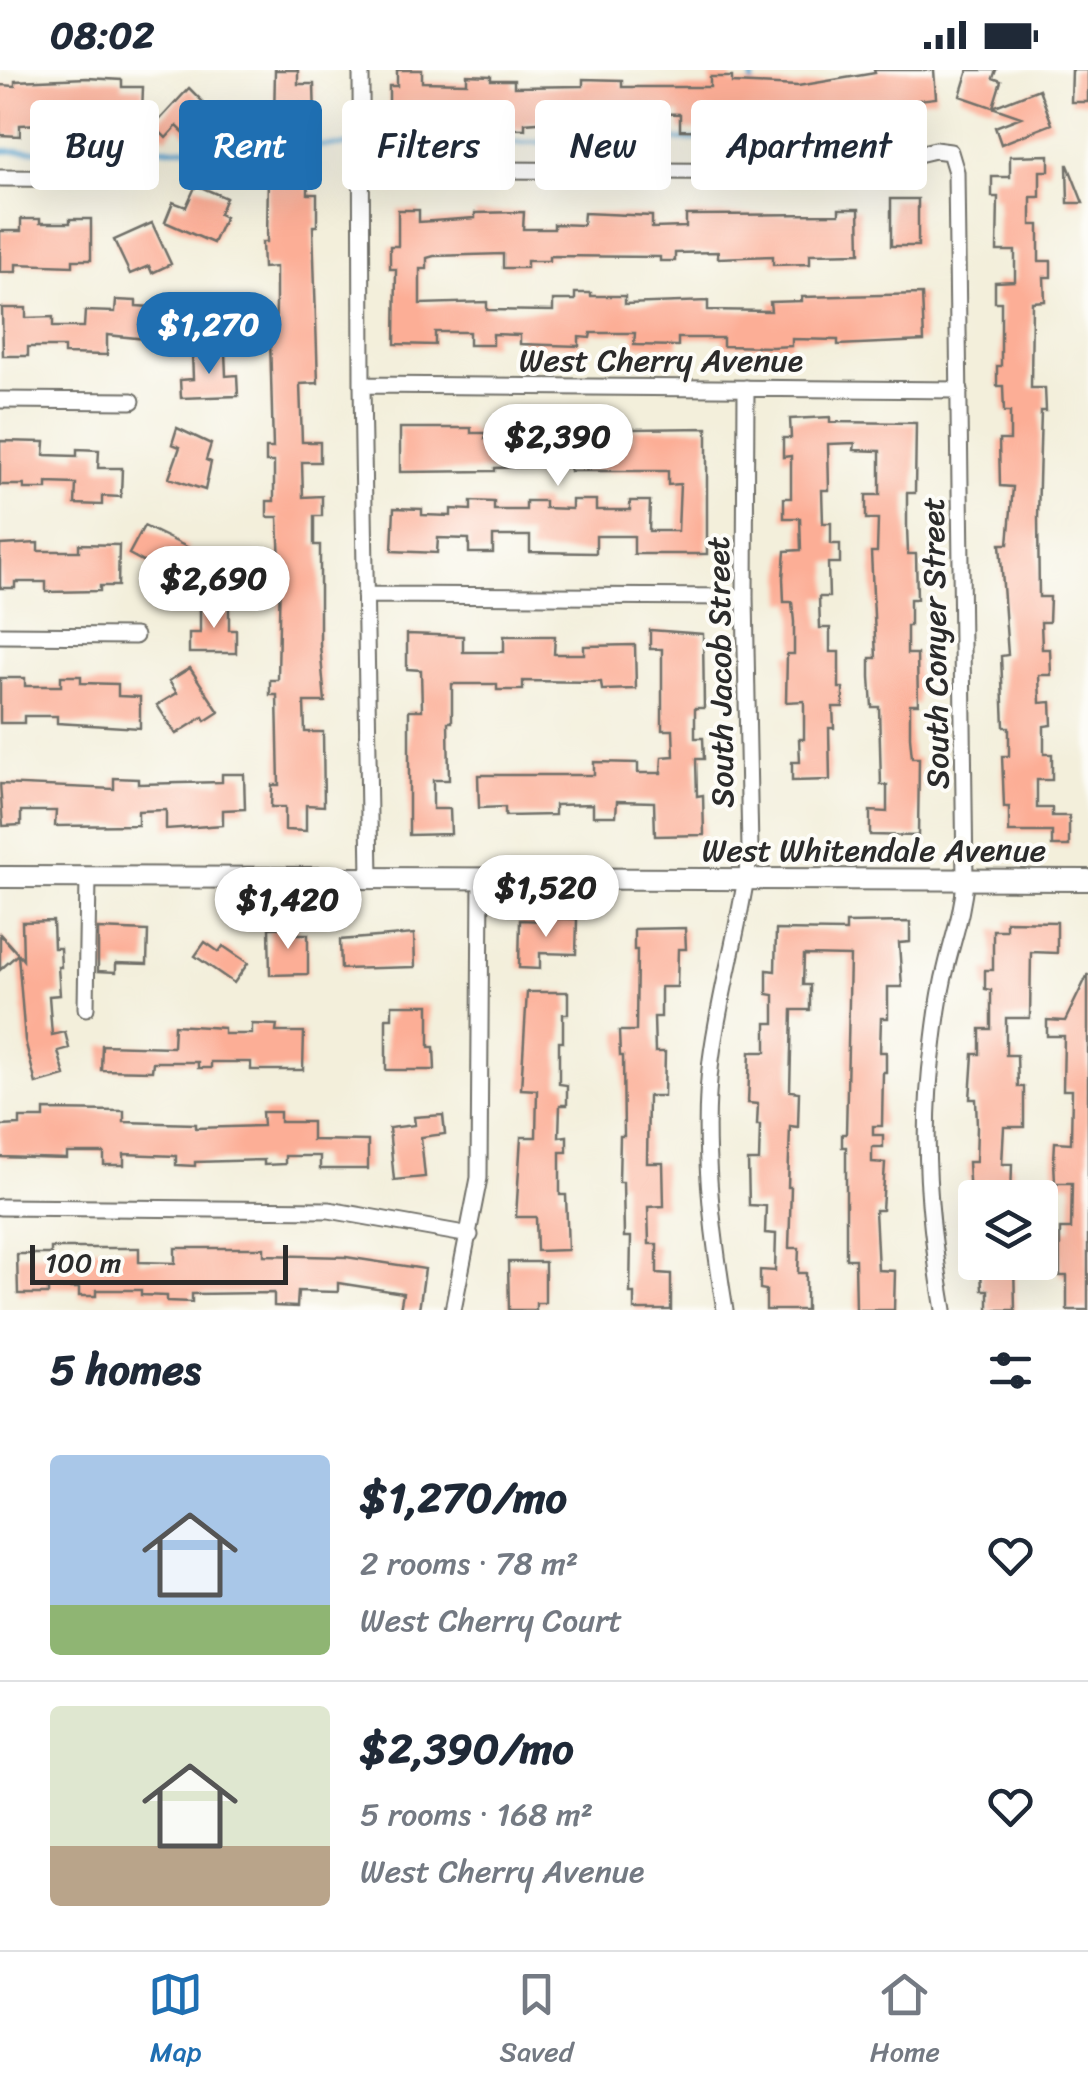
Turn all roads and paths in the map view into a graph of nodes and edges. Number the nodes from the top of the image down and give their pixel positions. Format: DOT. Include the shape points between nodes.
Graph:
graph roads {
  1 [pos="361,70"];
  2 [pos="361,100"];
  3 [pos="515,170"];
  4 [pos="0,178"];
  5 [pos="30,178"];
  6 [pos="360,190"];
  7 [pos="362,385"];
  8 [pos="746,388"];
  9 [pos="960,390"];
  10 [pos="0,400"];
  11 [pos="132,400"];
  12 [pos="365,594"];
  13 [pos="745,597"];
  14 [pos="0,635"];
  15 [pos="135,636"];
  16 [pos="0,878"];
  17 [pos="88,878"];
  18 [pos="370,878"];
  19 [pos="480,879"];
  20 [pos="746,879"];
  21 [pos="1088,880"];
  22 [pos="965,881"];
  23 [pos="86,1008"];
  24 [pos="0,1207"];
  25 [pos="470,1235"];
  26 [pos="452,1310"];
  27 [pos="725,1310"];
  28 [pos="944,1310"];
  1 -- 2 [label="street"];
  3 -- 9 [label="street, South Conyer Street" via="796,172 950,152 956,172"];
  4 -- 5 [label="street"];
  6 -- 7 [label="street"];
  7 -- 8 [label="street, West Cherry Avenue"];
  7 -- 12 [label="street"];
  8 -- 9 [label="street, West Cherry Avenue"];
  8 -- 13 [label="street, South Jacob Street"];
  9 -- 22 [label="street, South Conyer Street"];
  10 -- 11 [label="street"];
  12 -- 13 [label="street"];
  12 -- 18 [label="street"];
  13 -- 20 [label="street, South Jacob Street"];
  14 -- 15 [label="street"];
  16 -- 17 [label="street, West Whitendale Avenue"];
  17 -- 18 [label="street, West Whitendale Avenue"];
  17 -- 23 [label="street"];
  18 -- 19 [label="street, West Whitendale Avenue"];
  19 -- 20 [label="street, West Whitendale Avenue"];
  19 -- 25 [label="street" via="482,1115"];
  20 -- 22 [label="street, West Whitendale Avenue"];
  20 -- 27 [label="street, South Jacob Street" via="710,1064 710,1202"];
  21 -- 22 [label="street, West Whitendale Avenue"];
  22 -- 28 [label="street, South Conyer Street" via="932,1051 926,1144"];
  24 -- 25 [label="street" via="329,1210"];
  25 -- 26 [label="street"];
}
